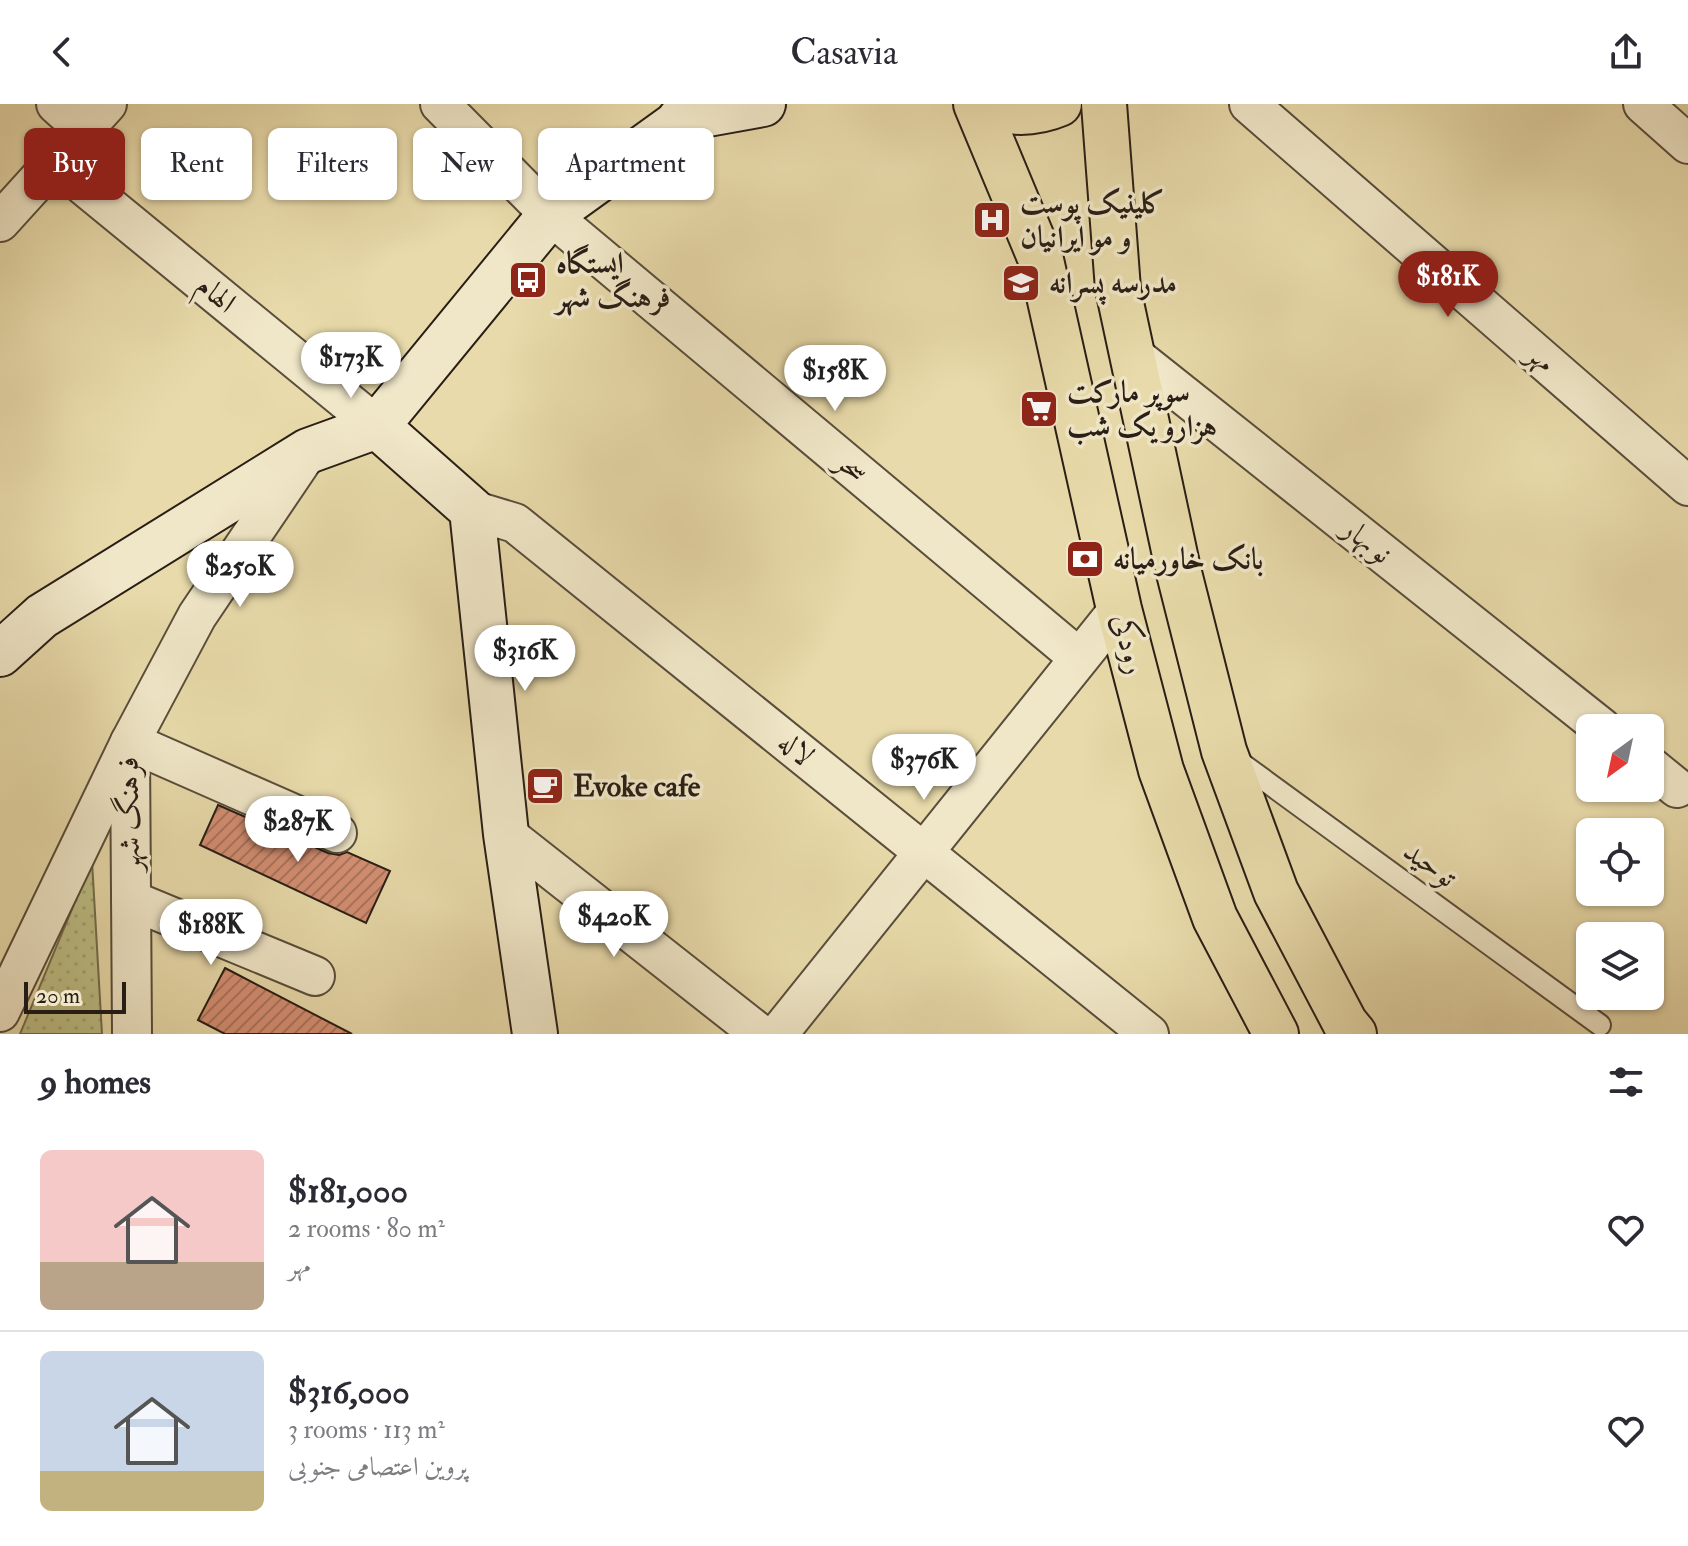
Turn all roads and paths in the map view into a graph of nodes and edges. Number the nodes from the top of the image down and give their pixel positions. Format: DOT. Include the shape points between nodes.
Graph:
graph roads {
  1 [pos="56,104"];
  2 [pos="440,104"];
  3 [pos="763,104"];
  4 [pos="979,104"];
  5 [pos="1059,104"];
  6 [pos="1104,104"];
  7 [pos="1249,104"];
  8 [pos="1643,104"];
  9 [pos="692,112"];
  10 [pos="96,117"];
  11 [pos="1688,144"];
  12 [pos="24,196"];
  13 [pos="101,200"];
  14 [pos="550,215"];
  15 [pos="0,222"];
  16 [pos="1132,354"];
  17 [pos="377,426"];
  18 [pos="308,451"];
  19 [pos="1688,486"];
  20 [pos="472,510"];
  21 [pos="1119,609"];
  22 [pos="0,654"];
  23 [pos="1079,658"];
  24 [pos="1584,714"];
  25 [pos="130,742"];
  26 [pos="1224,751"];
  27 [pos="1246,810"];
  28 [pos="1181,825"];
  29 [pos="337,833"];
  30 [pos="506,834"];
  31 [pos="924,852"];
  32 [pos="131,900"];
  33 [pos="315,976"];
  34 [pos="0,1012"];
  35 [pos="1600,1025"];
  36 [pos="132,1034"];
  37 [pos="535,1034"];
  38 [pos="760,1034"];
  39 [pos="778,1034"];
  40 [pos="1149,1034"];
  41 [pos="1276,1034"];
  42 [pos="1354,1034"];
  1 -- 10 [label="street"];
  2 -- 14 [label="street, سحر"];
  3 -- 9 [label="main road"];
  4 -- 5 [label="main road" via="1023,113"];
  4 -- 21 [label="main road, رودکى" via="1041,260"];
  6 -- 16 [label="main road" via="1118,289"];
  7 -- 19 [label="street, مهر"];
  8 -- 11 [label="street"];
  9 -- 14 [label="main road"];
  12 -- 15 [label="street"];
  13 -- 17 [label="street, الهام"];
  14 -- 17 [label="main road"];
  14 -- 23 [label="street, سحر"];
  16 -- 24 [label="street, نوبهار"];
  16 -- 26 [label="main road"];
  17 -- 18 [label="main road"];
  17 -- 20 [label="main road"];
  18 -- 22 [label="main road" via="42,616"];
  18 -- 25 [label="street" via="197,616"];
  20 -- 30 [label="main road"];
  20 -- 31 [label="street, لاله" via="515,523"];
  21 -- 23 [label="street"];
  21 -- 28 [label="main road, رودکى" via="1161,770"];
  23 -- 31 [label="street"];
  25 -- 29 [label="street"];
  25 -- 32 [label="street, فرهنگ شهر"];
  25 -- 34 [label="street, فرهنگ شهر"];
  26 -- 27 [label="main road"];
  26 -- 35 [label="lane, توحید"];
  27 -- 28 [label="main road"];
  27 -- 42 [label="main road" via="1276,892"];
  28 -- 41 [label="main road, رودکى" via="1215,918"];
  30 -- 37 [label="main road"];
  30 -- 38 [label="street"];
  31 -- 39 [label="street"];
  31 -- 40 [label="street, لاله"];
  32 -- 33 [label="street"];
  32 -- 36 [label="street, فرهنگ شهر"];
}
